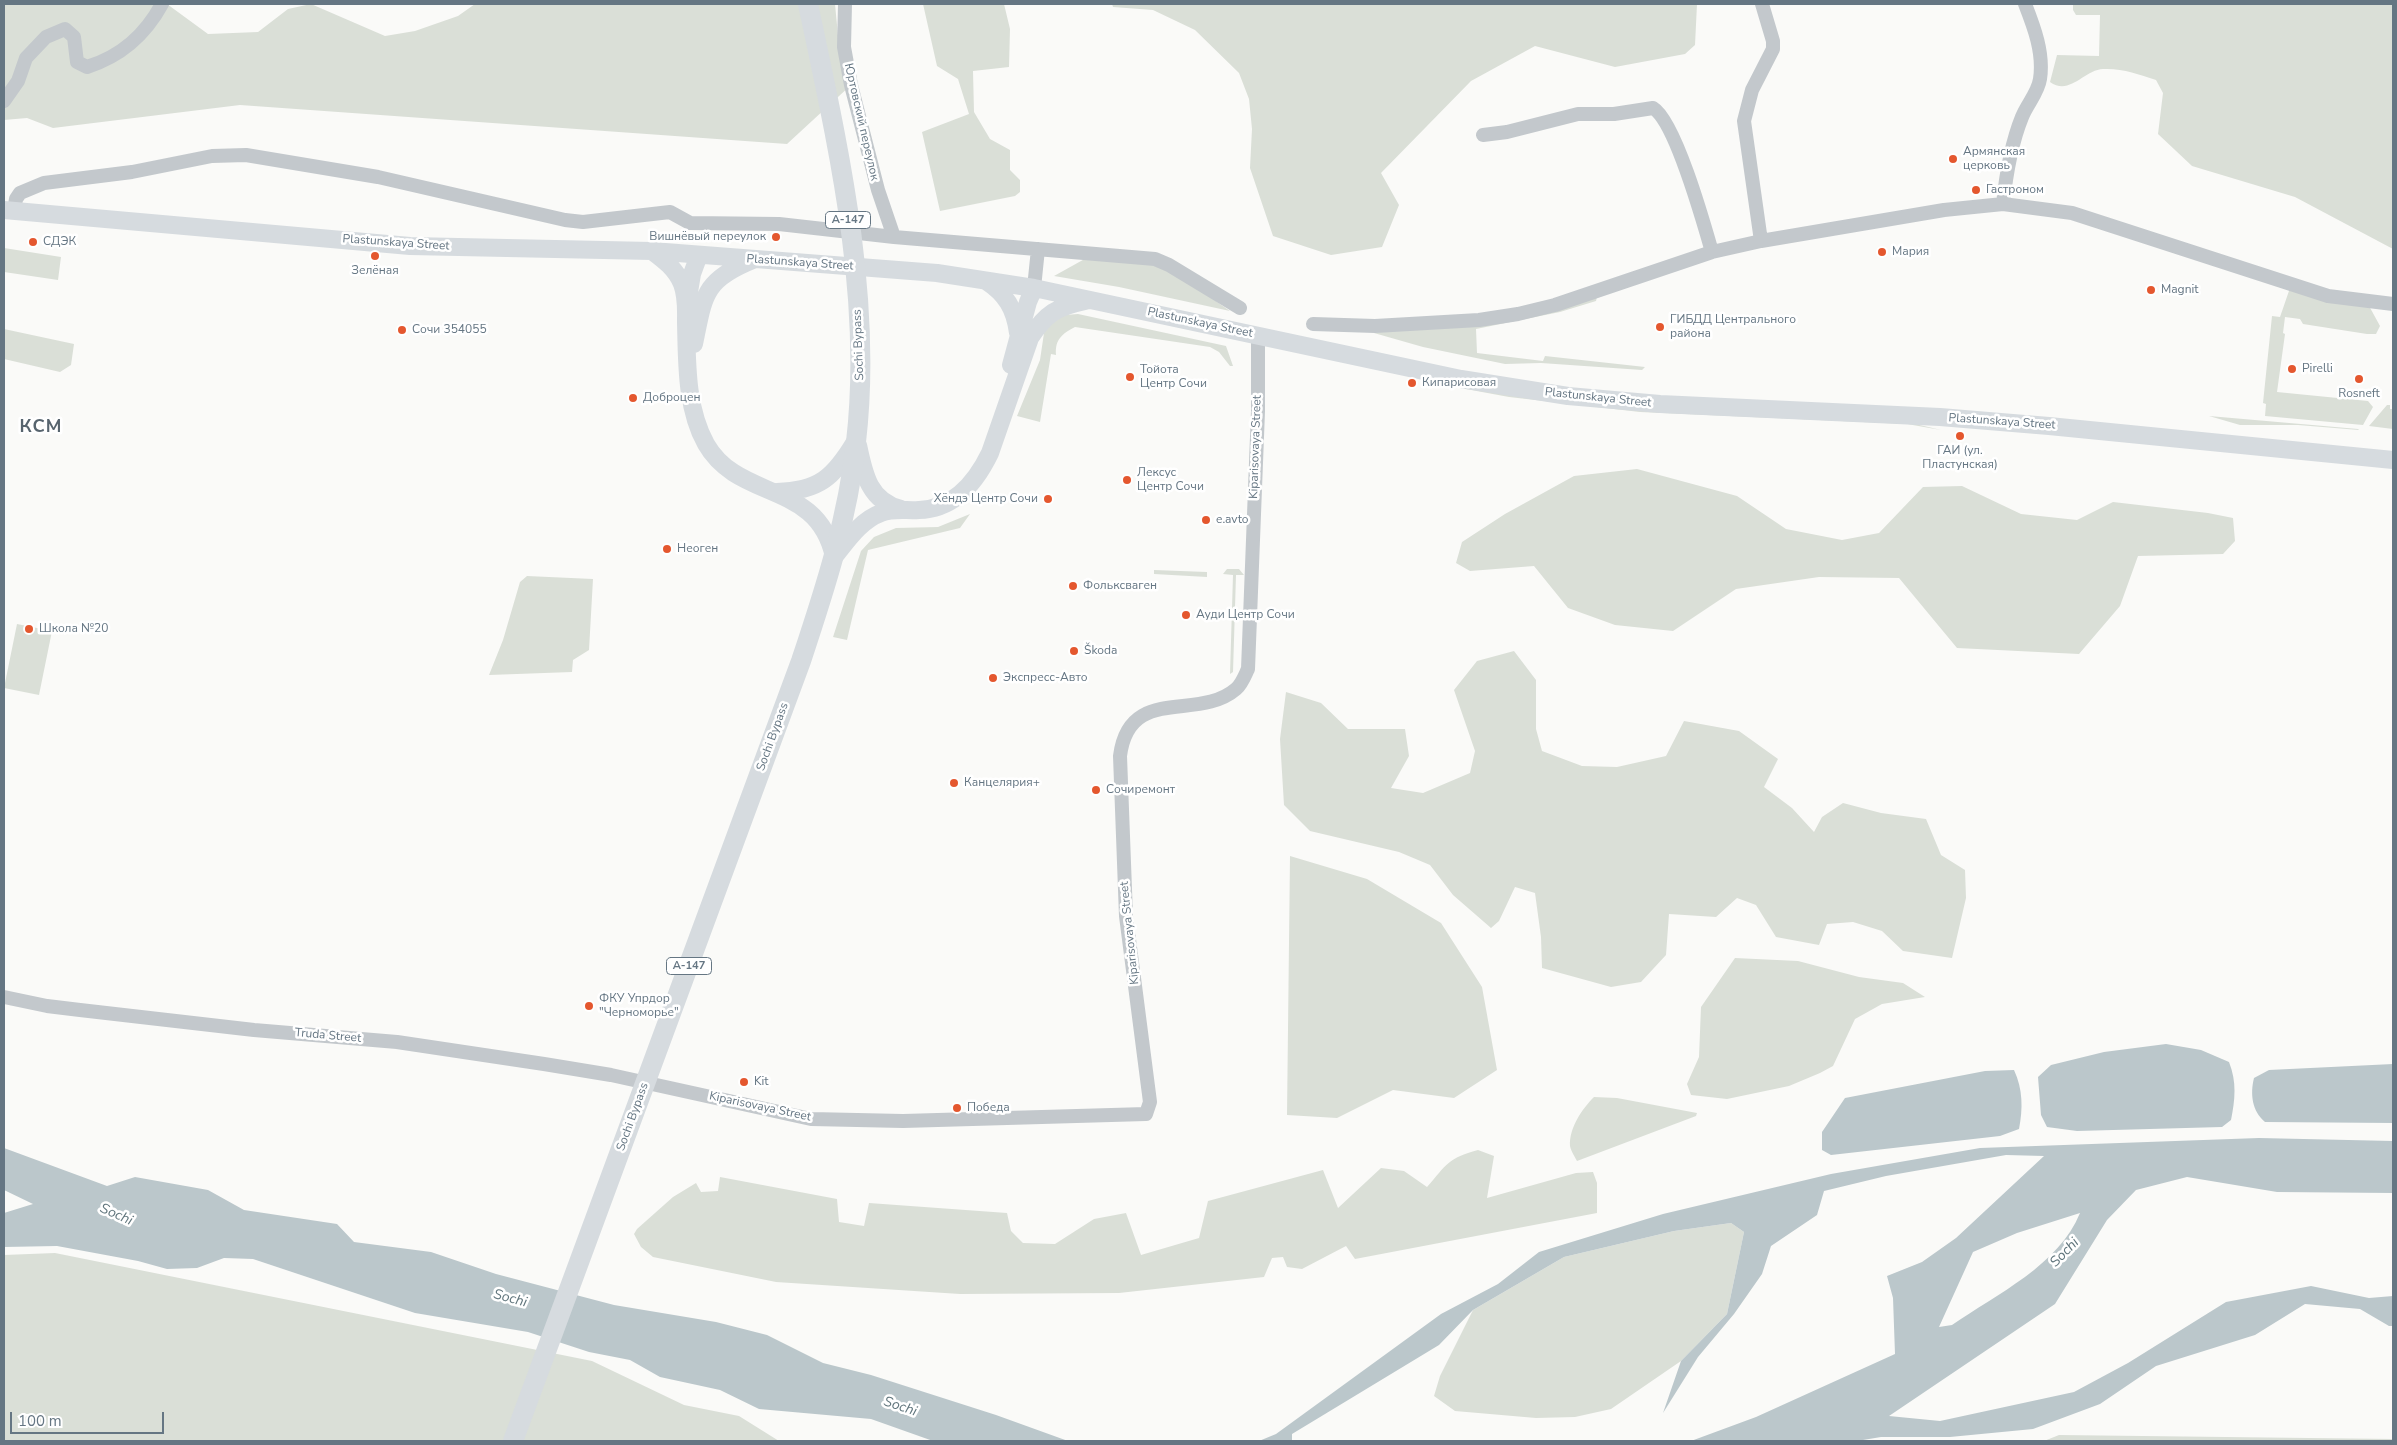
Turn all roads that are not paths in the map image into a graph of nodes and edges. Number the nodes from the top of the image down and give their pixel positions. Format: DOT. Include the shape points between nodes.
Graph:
graph roads {
  1 [pos="162,4"];
  2 [pos="808,4"];
  3 [pos="845,4"];
  4 [pos="1762,4"];
  5 [pos="2025,4"];
  6 [pos="4,101"];
  7 [pos="1483,136"];
  8 [pos="2002,204"];
  9 [pos="9,211"];
  10 [pos="894,237"];
  11 [pos="1761,241"];
  12 [pos="1038,249"];
  13 [pos="652,251"];
  14 [pos="1712,252"];
  15 [pos="699,255"];
  16 [pos="755,259"];
  17 [pos="985,281"];
  18 [pos="1034,288"];
  19 [pos="1090,300"];
  20 [pos="694,304"];
  21 [pos="2393,304"];
  22 [pos="1240,308"];
  23 [pos="1313,324"];
  24 [pos="1258,335"];
  25 [pos="1024,337"];
  26 [pos="857,440"];
  27 [pos="2393,460"];
  28 [pos="776,492"];
  29 [pos="904,510"];
  30 [pos="834,557"];
  31 [pos="4,996"];
  32 [pos="651,1084"];
  33 [pos="513,1441"];
  1 -- 6 [label="street" via="150,25 133,42 110,58 88,67 77,62 74,37 65,29 46,37 26,58 18,81"];
  2 -- 26 [label="highway, Sochi Bypass / А-147" via="826,88 856,275 860,386"];
  3 -- 10 [label="street, Юртовский переулок" via="844,47 851,85 878,190"];
  4 -- 11 [label="street" via="1774,41 1773,49 1752,90 1744,122"];
  5 -- 8 [label="street" via="2038,42 2040,78 2016,132"];
  7 -- 14 [label="street" via="1578,114 1614,114 1653,108 1665,120"];
  8 -- 11 [label="street" via="1944,210"];
  8 -- 21 [label="street" via="2072,213 2328,296"];
  9 -- 10 [label="street" via="20,193 44,183 132,172 212,156 246,155 378,177 565,220 583,222 670,212 690,223 779,224"];
  9 -- 13 [label="main road, Plastunskaya Street" via="410,246"];
  10 -- 12 [label="street"];
  11 -- 14 [label="street"];
  12 -- 18 [label="street"];
  12 -- 22 [label="street" via="1155,259"];
  13 -- 15 [label="main road, Plastunskaya Street"];
  13 -- 20 [label="main road" via="668,263"];
  14 -- 23 [label="street" via="1555,305 1518,314 1480,320 1375,326"];
  15 -- 16 [label="main road, Plastunskaya Street"];
  15 -- 20 [label="main road, А-147"];
  16 -- 17 [label="main road, Plastunskaya Street" via="937,273"];
  16 -- 20 [label="main road, А-147" via="721,276"];
  17 -- 18 [label="main road, Plastunskaya Street"];
  17 -- 25 [label="main road, А-147" via="1000,292 1013,309"];
  18 -- 19 [label="main road, Plastunskaya Street"];
  18 -- 25 [label="main road, А-147" via="1035,305"];
  19 -- 24 [label="main road, Plastunskaya Street"];
  19 -- 25 [label="main road, А-147" via="1058,308"];
  20 -- 28 [label="main road, А-147" via="689,367 691,404 698,428 707,446 736,475"];
  24 -- 27 [label="main road, Plastunskaya Street" via="1461,380 1568,396 1660,404 1940,417"];
  24 -- 32 [label="street, Kiparisovaya Street" via="1248,669 1236,689 1212,700 1144,714 1125,732 1122,740 1126,916 1150,1102 1146,1114 903,1121 811,1119"];
  25 -- 29 [label="main road, А-147" via="1018,380 982,470 961,494 935,508"];
  26 -- 28 [label="main road, А-147" via="841,465 822,483 795,492"];
  26 -- 29 [label="main road, А-147" via="868,483 876,496 884,503"];
  26 -- 30 [label="highway, Sochi Bypass / А-147"];
  28 -- 30 [label="main road, А-147" via="801,506 818,521"];
  29 -- 30 [label="main road, А-147" via="890,510 872,517"];
  30 -- 33 [label="highway, Sochi Bypass / А-147" via="801,661"];
  31 -- 32 [label="street, Truda Street" via="47,1006 254,1030 397,1042"];
}
